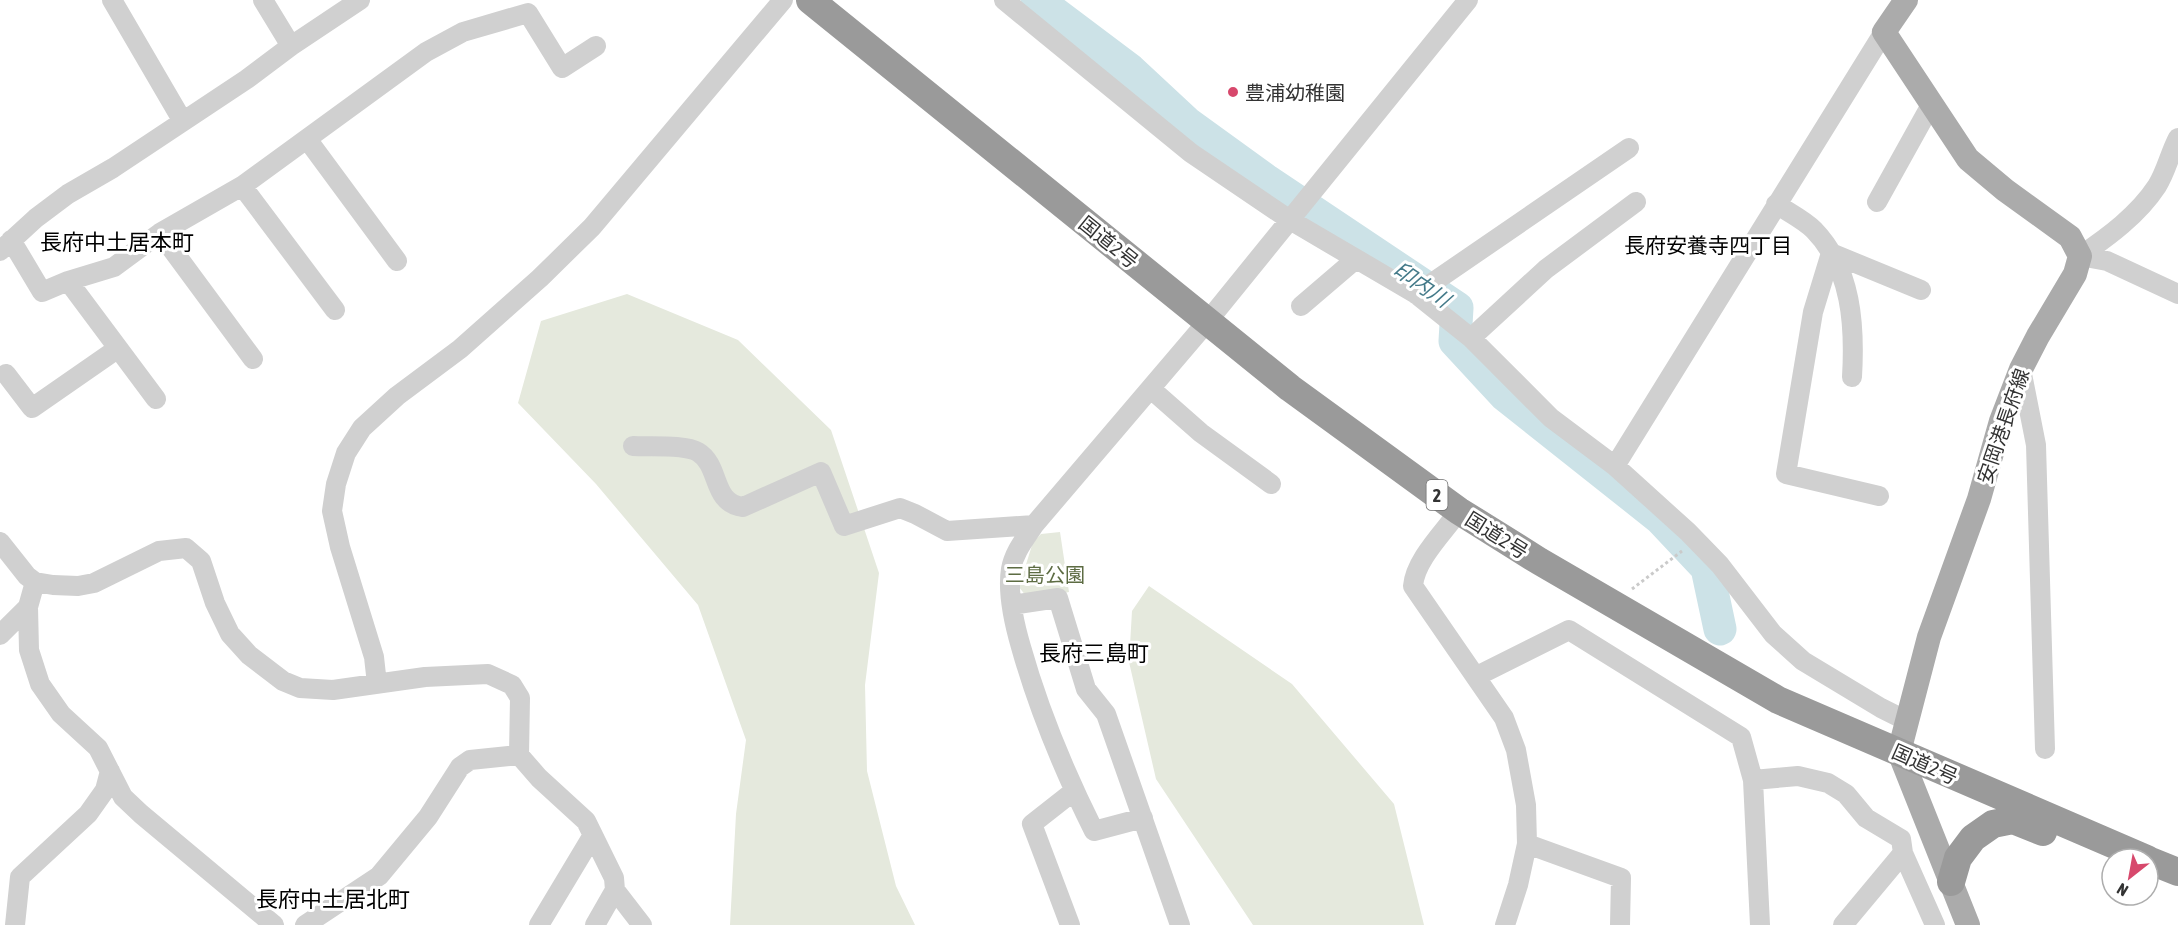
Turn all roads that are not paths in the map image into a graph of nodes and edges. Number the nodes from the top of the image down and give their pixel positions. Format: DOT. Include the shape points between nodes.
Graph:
graph roads {
  1 [pos="112,0"];
  2 [pos="262,0"];
  3 [pos="360,0"];
  4 [pos="783,0"];
  5 [pos="810,0"];
  6 [pos="1004,0"];
  7 [pos="1468,0"];
  8 [pos="1906,0"];
  9 [pos="1884,32"];
  10 [pos="596,45"];
  11 [pos="291,46"];
  12 [pos="1932,104"];
  13 [pos="182,120"];
  14 [pos="2178,138"];
  15 [pos="307,139"];
  16 [pos="1629,148"];
  17 [pos="242,186"];
  18 [pos="1636,202"];
  19 [pos="1877,202"];
  20 [pos="1776,204"];
  21 [pos="1296,213"];
  22 [pos="160,233"];
  23 [pos="5,246"];
  24 [pos="1831,253"];
  25 [pos="2080,256"];
  26 [pos="1356,259"];
  27 [pos="397,261"];
  28 [pos="68,281"];
  29 [pos="1423,289"];
  30 [pos="1921,290"];
  31 [pos="2178,294"];
  32 [pos="1301,306"];
  33 [pos="335,310"];
  34 [pos="1207,322"];
  35 [pos="1460,329"];
  36 [pos="117,349"];
  37 [pos="253,359"];
  38 [pos="2021,369"];
  39 [pos="6,374"];
  40 [pos="1852,377"];
  41 [pos="1151,389"];
  42 [pos="156,399"];
  43 [pos="633,446"];
  44 [pos="1615,466"];
  45 [pos="1271,484"];
  46 [pos="1879,496"];
  47 [pos="1459,511"];
  48 [pos="1034,525"];
  49 [pos="0,542"];
  50 [pos="35,582"];
  51 [pos="1012,605"];
  52 [pos="28,607"];
  53 [pos="0,635"];
  54 [pos="1477,676"];
  55 [pos="377,684"];
  56 [pos="1907,721"];
  57 [pos="2045,749"];
  58 [pos="1899,752"];
  59 [pos="519,755"];
  60 [pos="110,771"];
  61 [pos="1759,779"];
  62 [pos="1074,792"];
  63 [pos="1143,818"];
  64 [pos="593,835"];
  65 [pos="1527,843"];
  66 [pos="2119,847"];
  67 [pos="2100,848"];
  68 [pos="1903,853"];
  69 [pos="2160,864"];
  70 [pos="2178,872"];
  71 [pos="1950,882"];
  72 [pos="615,890"];
  73 [pos="15,925"];
  74 [pos="274,925"];
  75 [pos="305,925"];
  76 [pos="539,925"];
  77 [pos="595,925"];
  78 [pos="642,925"];
  79 [pos="1070,925"];
  80 [pos="1180,925"];
  81 [pos="1505,925"];
  82 [pos="1620,925"];
  83 [pos="1760,925"];
  84 [pos="1843,925"];
  85 [pos="1935,925"];
  86 [pos="1968,925"];
  1 -- 13 [label="street"];
  2 -- 11 [label="street"];
  3 -- 11 [label="street"];
  4 -- 55 [label="street" via="592,227 469,341 363,428 346,453 332,511 374,657"];
  5 -- 34 [label="highway, 国道2号 / 2"];
  6 -- 21 [label="street" via="1191,153"];
  7 -- 21 [label="street"];
  8 -- 9 [label="main road"];
  9 -- 12 [label="main road"];
  9 -- 20 [label="street"];
  10 -- 15 [label="street" via="562,68 528,13 463,32 426,52"];
  11 -- 13 [label="street"];
  12 -- 19 [label="street"];
  12 -- 25 [label="main road" via="1968,159 2070,237"];
  13 -- 23 [label="street" via="68,194"];
  14 -- 25 [label="street" via="2158,186 2109,237"];
  15 -- 17 [label="street"];
  15 -- 27 [label="street"];
  16 -- 29 [label="street"];
  17 -- 22 [label="street"];
  17 -- 33 [label="street"];
  18 -- 35 [label="street"];
  20 -- 24 [label="street" via="1813,229"];
  20 -- 44 [label="street"];
  21 -- 26 [label="street"];
  21 -- 34 [label="street"];
  22 -- 28 [label="street" via="114,267"];
  22 -- 37 [label="street"];
  23 -- 28 [label="street" via="42,292"];
  24 -- 30 [label="street"];
  24 -- 40 [label="street" via="1846,286 1854,347"];
  24 -- 46 [label="street" via="1813,312 1786,474"];
  25 -- 31 [label="street" via="2107,261"];
  25 -- 38 [label="main road, 安岡港長府線" via="2075,274"];
  26 -- 29 [label="street"];
  26 -- 32 [label="street"];
  28 -- 36 [label="street"];
  29 -- 35 [label="street"];
  34 -- 41 [label="street"];
  34 -- 47 [label="highway, 国道2号 / 2" via="1290,388"];
  35 -- 44 [label="street" via="1551,418"];
  36 -- 39 [label="street" via="33,408"];
  36 -- 42 [label="street"];
  38 -- 56 [label="main road, 安岡港長府線" via="1929,637"];
  38 -- 57 [label="street" via="2036,445"];
  41 -- 45 [label="street" via="1201,433"];
  41 -- 48 [label="street"];
  43 -- 48 [label="street" via="691,449 700,453 732,506 743,507 821,472 844,526 900,508 947,531"];
  44 -- 56 [label="street" via="1720,565 1773,634 1803,661"];
  47 -- 54 [label="street" via="1422,560 1413,586"];
  47 -- 58 [label="highway, 国道2号 / 2" via="1778,700"];
  48 -- 51 [label="street" via="1015,554 1010,571"];
  49 -- 50 [label="street"];
  50 -- 52 [label="street"];
  50 -- 55 [label="street" via="94,583 159,551 186,548 201,561 214,603 230,634 249,655 283,681 300,688 333,690"];
  51 -- 62 [label="street" via="1026,666"];
  51 -- 63 [label="street" via="1058,598 1086,689 1106,714"];
  52 -- 53 [label="street"];
  52 -- 60 [label="street" via="29,650 40,684 61,714 98,748"];
  54 -- 61 [label="street" via="1569,630 1741,737"];
  54 -- 65 [label="street" via="1504,718 1516,750 1526,805"];
  55 -- 59 [label="street" via="488,674 512,685 520,698"];
  56 -- 58 [label="main road, 安岡港長府線"];
  58 -- 66 [label="highway, 国道2号 / 2"];
  58 -- 71 [label="main road"];
  59 -- 64 [label="street" via="586,821"];
  59 -- 75 [label="street" via="470,760 460,767 428,817 379,876"];
  60 -- 73 [label="street" via="105,790 88,814 20,877"];
  60 -- 74 [label="street" via="123,797 141,814"];
  61 -- 68 [label="street" via="1798,776 1828,783 1846,794 1866,818 1901,839"];
  61 -- 83 [label="street"];
  62 -- 63 [label="street" via="1094,831"];
  62 -- 79 [label="street" via="1032,824"];
  63 -- 80 [label="street"];
  64 -- 72 [label="street" via="614,878"];
  64 -- 76 [label="street"];
  65 -- 81 [label="street"];
  65 -- 82 [label="street" via="1621,878"];
  67 -- 71 [label="highway" via="2076,844 2013,820 1993,824 1972,838 1958,858"];
  68 -- 84 [label="street"];
  68 -- 85 [label="street"];
  69 -- 70 [label="highway, 国道2号 / 2"];
  71 -- 86 [label="main road"];
  72 -- 77 [label="street"];
  72 -- 78 [label="street"];
}
